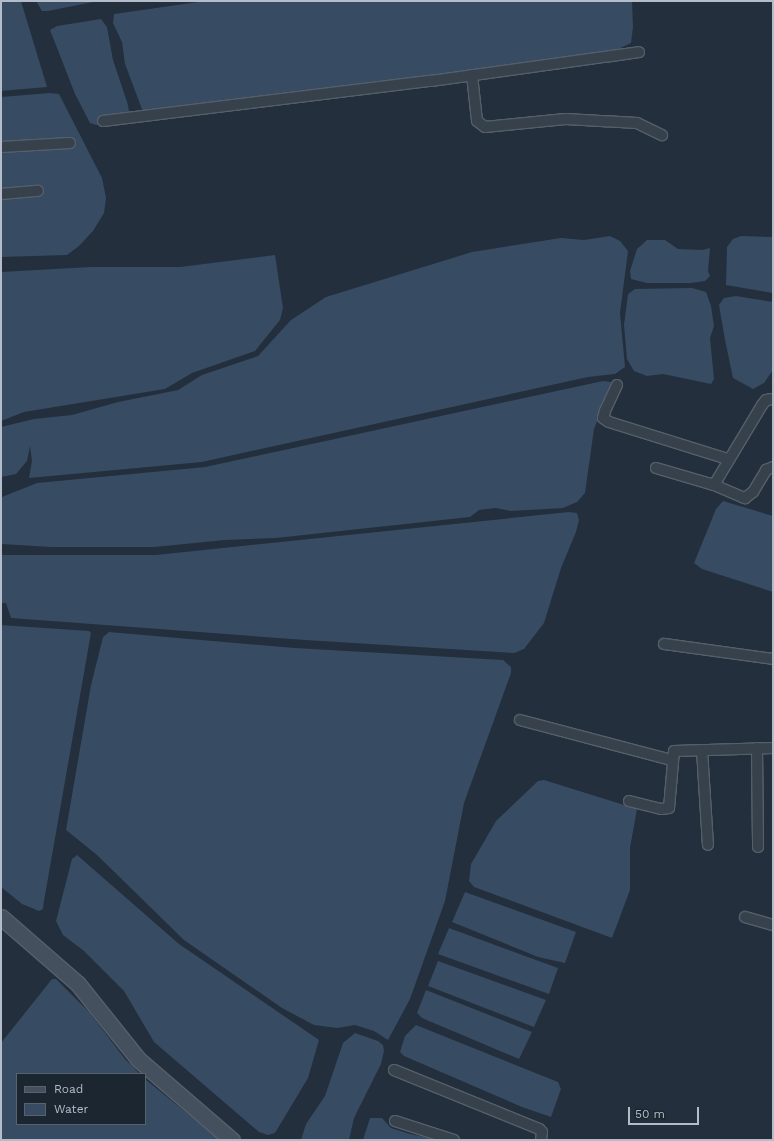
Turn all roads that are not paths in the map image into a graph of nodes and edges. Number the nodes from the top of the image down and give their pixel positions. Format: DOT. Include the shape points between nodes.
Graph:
graph roads {
  1 [pos="639,52"];
  2 [pos="472,75"];
  3 [pos="102,121"];
  4 [pos="662,135"];
  5 [pos="70,143"];
  6 [pos="1,147"];
  7 [pos="38,191"];
  8 [pos="1,194"];
  9 [pos="617,386"];
  10 [pos="772,399"];
  11 [pos="728,459"];
  12 [pos="773,467"];
  13 [pos="656,468"];
  14 [pos="714,485"];
  15 [pos="664,644"];
  16 [pos="773,659"];
  17 [pos="520,720"];
  18 [pos="757,748"];
  19 [pos="773,748"];
  20 [pos="702,750"];
  21 [pos="671,760"];
  22 [pos="629,801"];
  23 [pos="708,845"];
  24 [pos="758,847"];
  25 [pos="745,917"];
  26 [pos="2,919"];
  27 [pos="773,925"];
  28 [pos="394,1070"];
  29 [pos="395,1121"];
  30 [pos="232,1140"];
  31 [pos="454,1140"];
  32 [pos="541,1140"];
  1 -- 2 [label="street"];
  2 -- 3 [label="street"];
  2 -- 4 [label="street" via="478,121 485,127 566,119 637,123"];
  5 -- 6 [label="street"];
  7 -- 8 [label="street"];
  9 -- 11 [label="street" via="603,418 609,422"];
  10 -- 11 [label="street" via="762,405"];
  11 -- 14 [label="street"];
  12 -- 14 [label="street" via="766,470 753,492 745,498"];
  13 -- 14 [label="street"];
  15 -- 16 [label="street"];
  17 -- 21 [label="street"];
  18 -- 19 [label="street"];
  18 -- 20 [label="street"];
  18 -- 24 [label="street"];
  20 -- 21 [label="street" via="674,751"];
  20 -- 23 [label="street"];
  21 -- 22 [label="street" via="669,808 661,809"];
  25 -- 27 [label="street"];
  26 -- 30 [label="main road" via="82,988 138,1059"];
  28 -- 32 [label="street" via="539,1129 542,1132"];
  29 -- 31 [label="street"];
}
